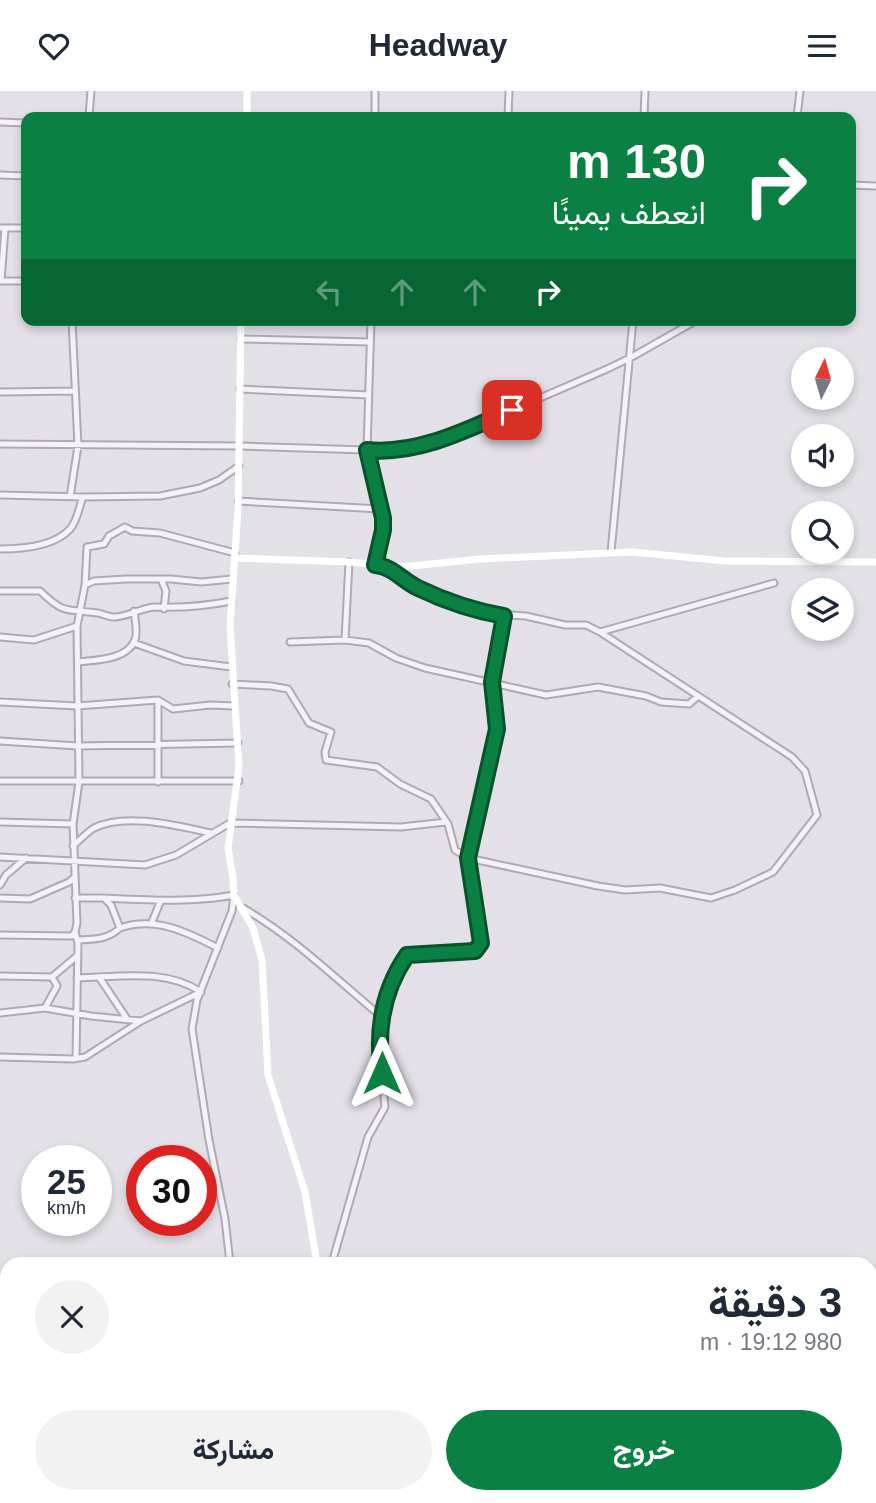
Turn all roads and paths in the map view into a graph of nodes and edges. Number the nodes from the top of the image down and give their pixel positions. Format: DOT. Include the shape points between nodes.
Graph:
graph roads {
  1 [pos="91,91"];
  2 [pos="247,91"];
  3 [pos="375,91"];
  4 [pos="509,91"];
  5 [pos="645,91"];
  6 [pos="800,91"];
  7 [pos="89,112"];
  8 [pos="247,112"];
  9 [pos="375,112"];
  10 [pos="508,112"];
  11 [pos="644,112"];
  12 [pos="798,112"];
  13 [pos="0,123"];
  14 [pos="21,123"];
  15 [pos="0,175"];
  16 [pos="21,176"];
  17 [pos="856,185"];
  18 [pos="876,186"];
  19 [pos="2,228"];
  20 [pos="21,228"];
  21 [pos="1,281"];
  22 [pos="21,281"];
  23 [pos="73,326"];
  24 [pos="241,326"];
  25 [pos="371,326"];
  26 [pos="633,326"];
  27 [pos="686,326"];
  28 [pos="241,339"];
  29 [pos="370,342"];
  30 [pos="630,358"];
  31 [pos="240,389"];
  32 [pos="75,391"];
  33 [pos="0,392"];
  34 [pos="369,395"];
  35 [pos="0,444"];
  36 [pos="78,446"];
  37 [pos="240,446"];
  38 [pos="367,450"];
  39 [pos="240,466"];
  40 [pos="0,495"];
  41 [pos="70,497"];
  42 [pos="83,497"];
  43 [pos="238,501"];
  44 [pos="380,509"];
  45 [pos="0,549"];
  46 [pos="611,552"];
  47 [pos="234,555"];
  48 [pos="349,562"];
  49 [pos="876,562"];
  50 [pos="375,565"];
  51 [pos="385,565"];
  52 [pos="161,579"];
  53 [pos="232,579"];
  54 [pos="774,583"];
  55 [pos="85,585"];
  56 [pos="0,591"];
  57 [pos="231,601"];
  58 [pos="164,609"];
  59 [pos="134,611"];
  60 [pos="80,612"];
  61 [pos="504,616"];
  62 [pos="77,626"];
  63 [pos="600,632"];
  64 [pos="0,637"];
  65 [pos="345,640"];
  66 [pos="290,642"];
  67 [pos="134,643"];
  68 [pos="78,662"];
  69 [pos="231,667"];
  70 [pos="492,682"];
  71 [pos="232,684"];
  72 [pos="697,697"];
  73 [pos="158,700"];
  74 [pos="0,702"];
  75 [pos="77,706"];
  76 [pos="234,706"];
  77 [pos="0,741"];
  78 [pos="238,743"];
  79 [pos="78,746"];
  80 [pos="158,746"];
  81 [pos="0,781"];
  82 [pos="239,781"];
  83 [pos="79,782"];
  84 [pos="158,782"];
  85 [pos="0,822"];
  86 [pos="446,822"];
  87 [pos="230,823"];
  88 [pos="73,824"];
  89 [pos="212,833"];
  90 [pos="73,846"];
  91 [pos="0,857"];
  92 [pos="26,858"];
  93 [pos="468,858"];
  94 [pos="74,862"];
  95 [pos="75,877"];
  96 [pos="0,885"];
  97 [pos="234,895"];
  98 [pos="0,898"];
  99 [pos="75,898"];
  100 [pos="104,898"];
  101 [pos="161,900"];
  102 [pos="238,905"];
  103 [pos="152,922"];
  104 [pos="120,927"];
  105 [pos="75,932"];
  106 [pos="0,935"];
  107 [pos="77,940"];
  108 [pos="218,948"];
  109 [pos="78,955"];
  110 [pos="0,976"];
  111 [pos="52,977"];
  112 [pos="99,977"];
  113 [pos="77,978"];
  114 [pos="201,992"];
  115 [pos="45,1008"];
  116 [pos="0,1013"];
  117 [pos="75,1013"];
  118 [pos="383,1018"];
  119 [pos="127,1019"];
  120 [pos="141,1021"];
  121 [pos="0,1058"];
  122 [pos="76,1058"];
  123 [pos="229,1257"];
  124 [pos="316,1257"];
  125 [pos="334,1257"];
  1 -- 7 [label="street"];
  2 -- 8 [label="main road"];
  3 -- 9 [label="street"];
  4 -- 10 [label="street"];
  5 -- 11 [label="street"];
  6 -- 12 [label="street"];
  13 -- 14 [label="street"];
  15 -- 16 [label="street"];
  17 -- 18 [label="street"];
  19 -- 20 [label="street"];
  19 -- 21 [label="street"];
  21 -- 22 [label="street"];
  23 -- 32 [label="street"];
  24 -- 28 [label="main road"];
  25 -- 29 [label="street"];
  26 -- 30 [label="street"];
  27 -- 30 [label="street"];
  28 -- 29 [label="street"];
  28 -- 31 [label="main road"];
  29 -- 34 [label="street"];
  30 -- 38 [label="street" via="432,441 398,451"];
  30 -- 46 [label="street"];
  31 -- 34 [label="street"];
  31 -- 37 [label="main road"];
  32 -- 33 [label="street"];
  32 -- 36 [label="street"];
  34 -- 38 [label="street"];
  35 -- 36 [label="street"];
  36 -- 37 [label="street"];
  36 -- 41 [label="street"];
  37 -- 38 [label="street"];
  37 -- 39 [label="main road"];
  38 -- 44 [label="street"];
  39 -- 42 [label="street" via="219,480 184,492"];
  39 -- 43 [label="main road"];
  40 -- 41 [label="street"];
  41 -- 42 [label="street"];
  42 -- 45 [label="street" via="72,528 56,540"];
  43 -- 44 [label="street"];
  43 -- 47 [label="main road"];
  44 -- 50 [label="street" via="383,530"];
  46 -- 49 [label="main road" via="725,561"];
  46 -- 51 [label="main road"];
  47 -- 48 [label="main road"];
  47 -- 53 [label="main road"];
  47 -- 55 [label="street" via="125,527 104,544 87,547"];
  48 -- 50 [label="main road"];
  48 -- 65 [label="street"];
  50 -- 51 [label="main road"];
  51 -- 61 [label="street" via="436,596"];
  52 -- 53 [label="street"];
  52 -- 55 [label="street"];
  52 -- 58 [label="street" via="166,591"];
  53 -- 57 [label="main road"];
  54 -- 63 [label="street"];
  55 -- 60 [label="street"];
  56 -- 60 [label="street" via="40,591 62,610"];
  57 -- 58 [label="street"];
  57 -- 69 [label="main road"];
  58 -- 59 [label="street"];
  59 -- 60 [label="street" via="115,617"];
  59 -- 67 [label="street"];
  60 -- 62 [label="street"];
  61 -- 63 [label="street" via="586,625"];
  61 -- 70 [label="street"];
  62 -- 64 [label="street" via="34,640"];
  62 -- 68 [label="street"];
  63 -- 72 [label="street"];
  65 -- 66 [label="street"];
  65 -- 70 [label="street" via="369,643 417,666"];
  67 -- 68 [label="street" via="118,655"];
  67 -- 69 [label="street" via="184,661"];
  68 -- 75 [label="street"];
  69 -- 71 [label="main road"];
  70 -- 72 [label="street" via="546,695 598,687 661,702 689,704"];
  70 -- 93 [label="street" via="497,729"];
  71 -- 76 [label="main road"];
  71 -- 86 [label="street" via="288,689 309,723 331,732 326,760 377,767 431,799"];
  72 -- 93 [label="street" via="792,757 805,771 817,815 774,872 711,898 660,888 598,886"];
  73 -- 75 [label="street"];
  73 -- 76 [label="street" via="173,709"];
  73 -- 80 [label="street"];
  74 -- 75 [label="street"];
  75 -- 79 [label="street"];
  76 -- 78 [label="main road"];
  77 -- 79 [label="street"];
  78 -- 80 [label="street"];
  78 -- 82 [label="main road"];
  79 -- 80 [label="street"];
  79 -- 83 [label="street"];
  80 -- 84 [label="street"];
  81 -- 83 [label="street"];
  82 -- 84 [label="street"];
  82 -- 87 [label="main road"];
  83 -- 84 [label="street"];
  83 -- 88 [label="street"];
  85 -- 88 [label="street"];
  86 -- 87 [label="street" via="401,827"];
  86 -- 93 [label="street" via="455,851"];
  87 -- 89 [label="street"];
  87 -- 97 [label="main road"];
  88 -- 90 [label="street"];
  89 -- 90 [label="street" via="116,821 89,831"];
  89 -- 94 [label="street" via="176,855 145,865"];
  90 -- 94 [label="street"];
  91 -- 92 [label="street"];
  92 -- 94 [label="street"];
  92 -- 96 [label="street"];
  93 -- 118 [label="street" via="481,943 475,951 407,955 391,980"];
  94 -- 95 [label="street"];
  95 -- 98 [label="street" via="30,899"];
  95 -- 99 [label="street"];
  97 -- 101 [label="street"];
  97 -- 102 [label="main road"];
  97 -- 108 [label="street"];
  99 -- 100 [label="street"];
  99 -- 105 [label="street"];
  100 -- 101 [label="street"];
  100 -- 104 [label="street"];
  101 -- 103 [label="street"];
  102 -- 118 [label="street" via="293,941"];
  102 -- 124 [label="main road" via="253,927 262,960 268,1075 305,1192"];
  103 -- 104 [label="street"];
  103 -- 108 [label="street"];
  104 -- 107 [label="street" via="101,939"];
  105 -- 106 [label="street" via="72,936"];
  105 -- 107 [label="street"];
  107 -- 109 [label="street"];
  108 -- 114 [label="street"];
  109 -- 111 [label="street"];
  109 -- 113 [label="street"];
  110 -- 111 [label="street"];
  111 -- 115 [label="street" via="57,986"];
  112 -- 113 [label="street"];
  112 -- 114 [label="street" via="148,975 186,982"];
  112 -- 119 [label="street"];
  113 -- 117 [label="street"];
  114 -- 120 [label="street"];
  114 -- 123 [label="street" via="192,1029"];
  115 -- 116 [label="street"];
  115 -- 117 [label="street"];
  117 -- 119 [label="street"];
  117 -- 122 [label="street"];
  118 -- 125 [label="street" via="380,1058 385,1107 368,1137"];
  119 -- 120 [label="street"];
  120 -- 122 [label="street" via="85,1057"];
  121 -- 122 [label="street"];
}
